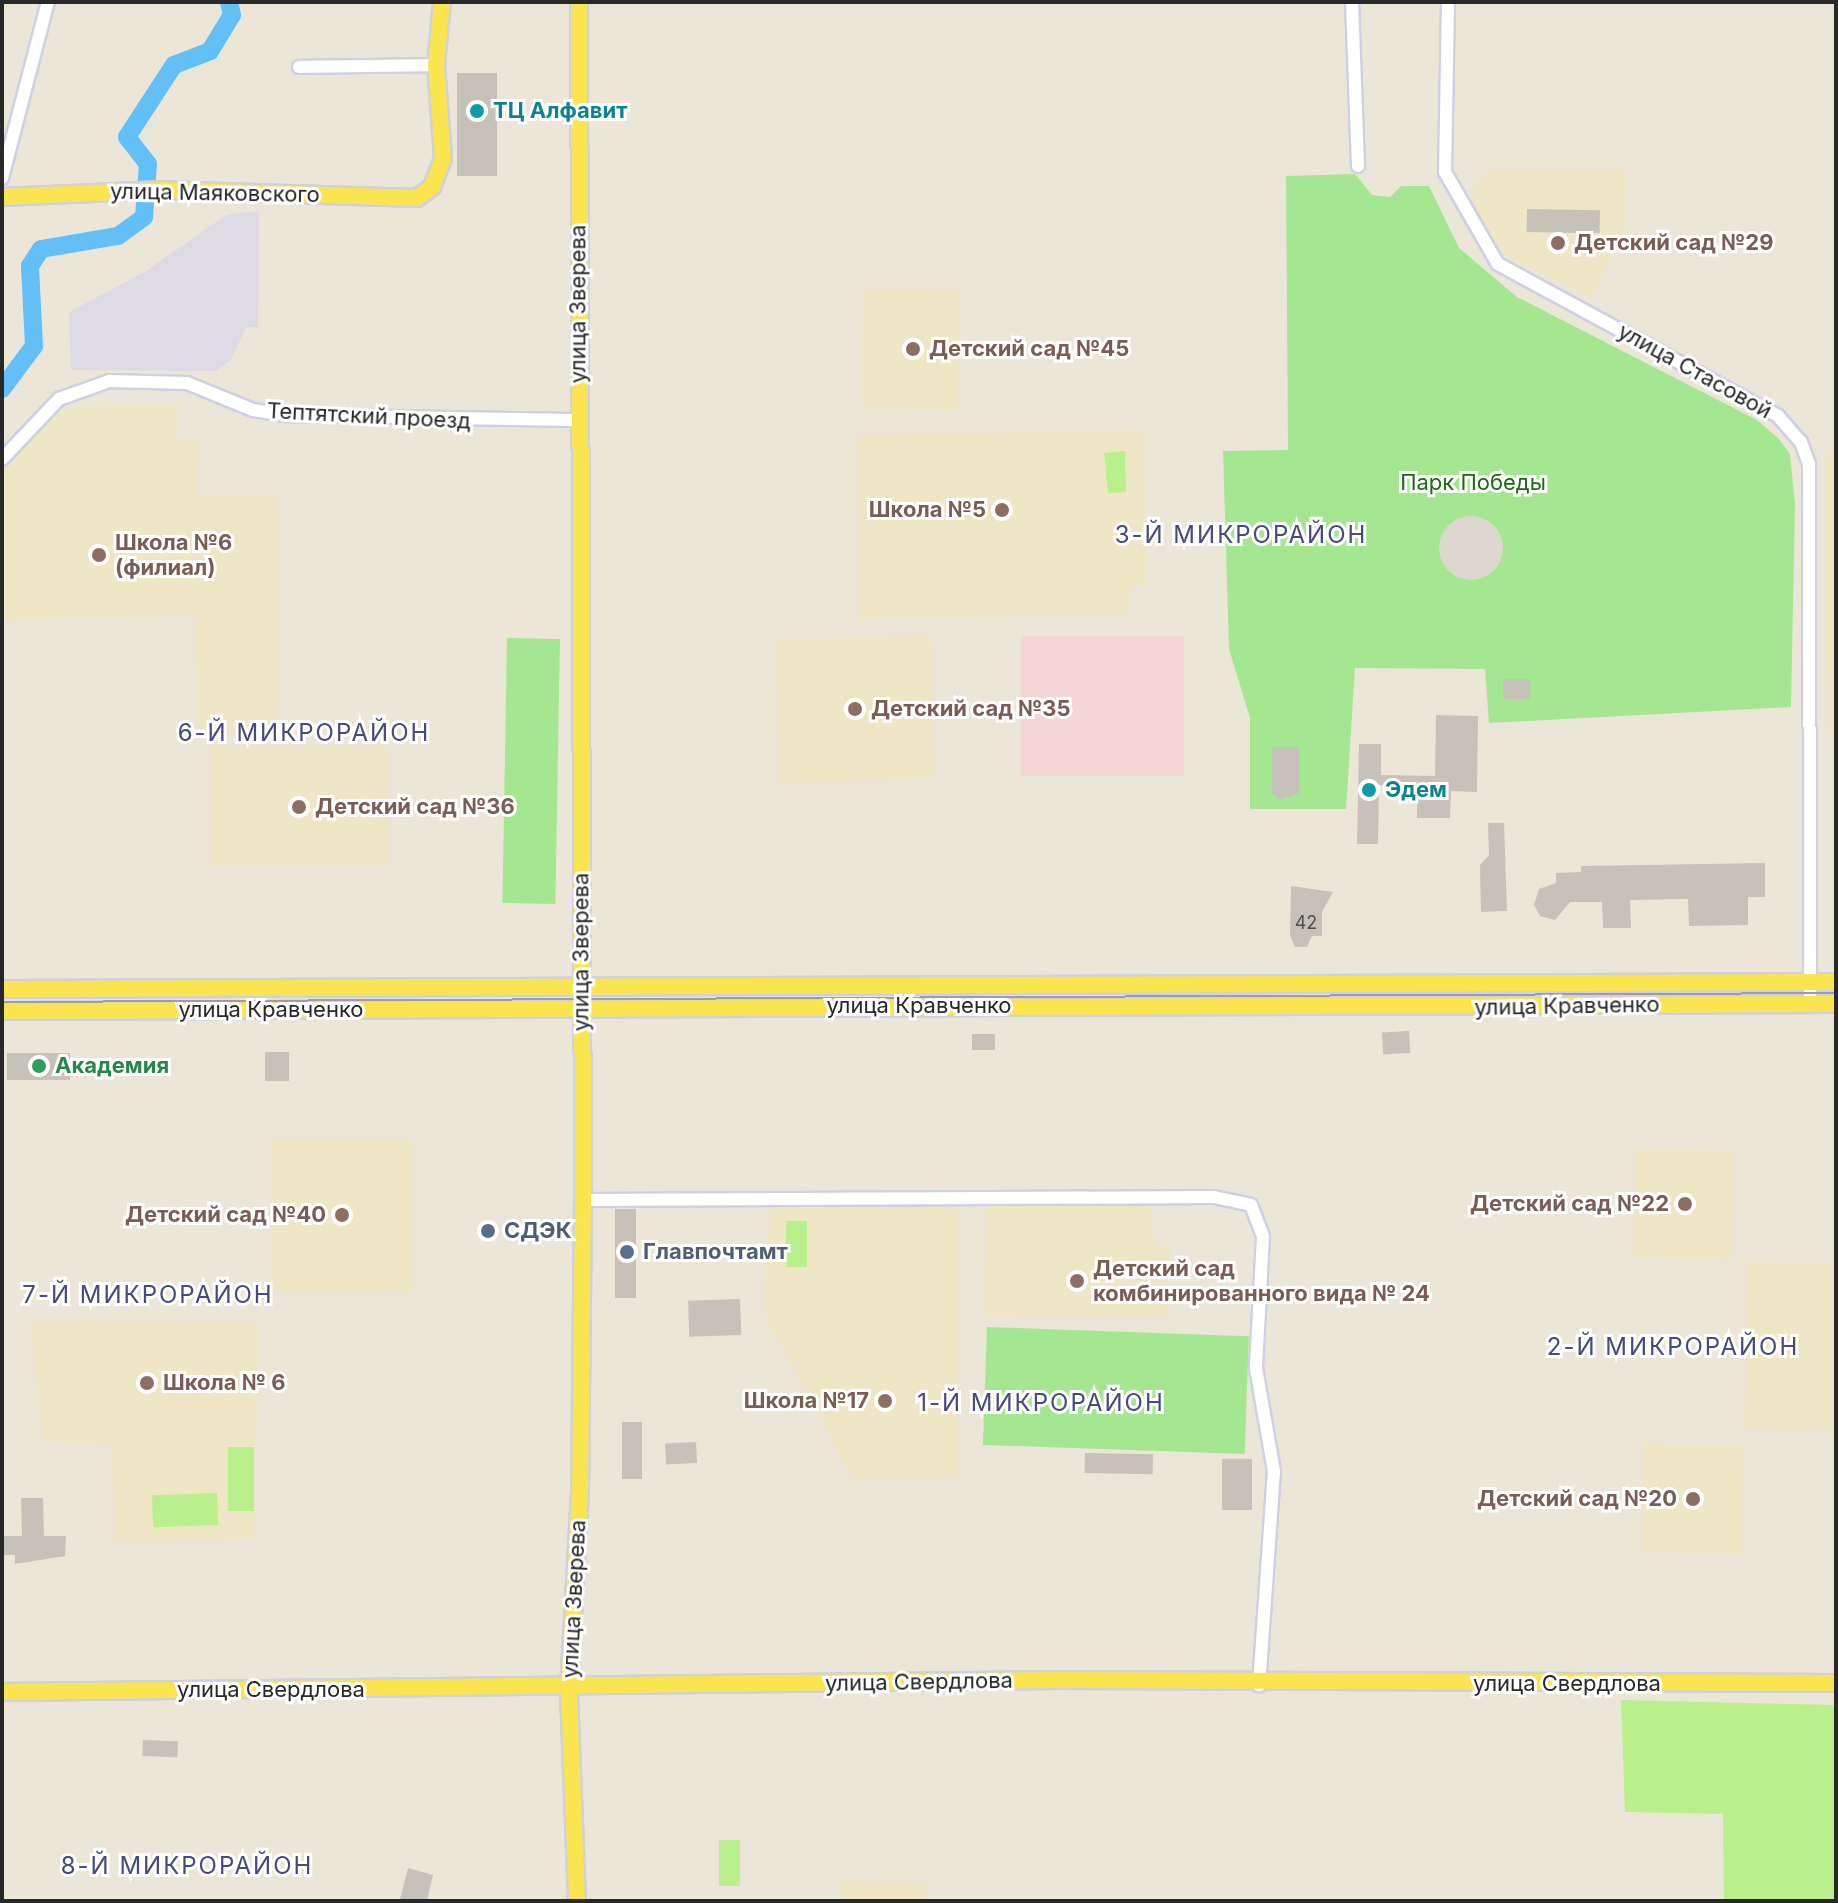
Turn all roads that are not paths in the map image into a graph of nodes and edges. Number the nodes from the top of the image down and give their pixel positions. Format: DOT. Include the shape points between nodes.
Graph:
graph roads {
  1 [pos="48,2"];
  2 [pos="442,2"];
  3 [pos="579,2"];
  4 [pos="1352,2"];
  5 [pos="1448,2"];
  6 [pos="436,65"];
  7 [pos="299,67"];
  8 [pos="1358,166"];
  9 [pos="2,178"];
  10 [pos="2,197"];
  11 [pos="579,420"];
  12 [pos="2,459"];
  13 [pos="1565,982"];
  14 [pos="1811,982"];
  15 [pos="1836,982"];
  16 [pos="1069,983"];
  17 [pos="1140,983"];
  18 [pos="800,984"];
  19 [pos="849,984"];
  20 [pos="921,984"];
  21 [pos="996,984"];
  22 [pos="582,985"];
  23 [pos="474,986"];
  24 [pos="716,986"];
  25 [pos="122,988"];
  26 [pos="188,988"];
  27 [pos="2,989"];
  28 [pos="1810,1004"];
  29 [pos="1836,1004"];
  30 [pos="800,1006"];
  31 [pos="849,1006"];
  32 [pos="922,1006"];
  33 [pos="996,1006"];
  34 [pos="1069,1006"];
  35 [pos="1565,1006"];
  36 [pos="716,1007"];
  37 [pos="1140,1007"];
  38 [pos="474,1008"];
  39 [pos="582,1008"];
  40 [pos="2,1011"];
  41 [pos="123,1011"];
  42 [pos="190,1011"];
  43 [pos="583,1200"];
  44 [pos="1836,1683"];
  45 [pos="1259,1685"];
  46 [pos="569,1689"];
  47 [pos="2,1692"];
  48 [pos="577,1901"];
  1 -- 9 [label="street"];
  2 -- 6 [label="main road"];
  3 -- 11 [label="main road, улица Зверева"];
  4 -- 8 [label="street"];
  5 -- 14 [label="street, улица Стасовой" via="1445,172 1498,264 1778,416 1801,442 1809,464"];
  6 -- 7 [label="street"];
  6 -- 10 [label="main road, улица Маяковского" via="443,158 426,192 403,201 162,190"];
  11 -- 12 [label="street, Тептятский проезд" via="286,415 253,410 187,383 109,381 59,399"];
  11 -- 22 [label="main road, улица Зверева"];
  13 -- 14 [label="main road, улица Кравченко"];
  13 -- 17 [label="main road, улица Кравченко"];
  13 -- 35 [label="street"];
  14 -- 15 [label="main road, улица Кравченко"];
  14 -- 28 [label="street, улица Стасовой"];
  16 -- 17 [label="main road, улица Кравченко"];
  16 -- 21 [label="main road, улица Кравченко"];
  16 -- 34 [label="street"];
  17 -- 37 [label="street"];
  18 -- 19 [label="main road, улица Кравченко"];
  18 -- 24 [label="main road, улица Кравченко"];
  18 -- 30 [label="street"];
  19 -- 20 [label="main road, улица Кравченко"];
  19 -- 31 [label="street"];
  20 -- 21 [label="main road, улица Кравченко"];
  20 -- 32 [label="street"];
  21 -- 33 [label="street"];
  22 -- 23 [label="main road, улица Кравченко"];
  22 -- 24 [label="main road, улица Кравченко"];
  22 -- 39 [label="main road, улица Зверева"];
  23 -- 26 [label="main road, улица Кравченко"];
  23 -- 38 [label="street"];
  24 -- 36 [label="street"];
  25 -- 26 [label="main road, улица Кравченко"];
  25 -- 27 [label="main road, улица Кравченко"];
  25 -- 41 [label="street"];
  26 -- 42 [label="street"];
  28 -- 29 [label="main road, улица Кравченко"];
  28 -- 35 [label="main road, улица Кравченко"];
  30 -- 31 [label="main road, улица Кравченко"];
  30 -- 36 [label="main road, улица Кравченко"];
  31 -- 32 [label="main road, улица Кравченко"];
  32 -- 33 [label="main road, улица Кравченко"];
  33 -- 34 [label="main road, улица Кравченко"];
  34 -- 37 [label="main road, улица Кравченко"];
  35 -- 37 [label="main road, улица Кравченко"];
  36 -- 39 [label="main road, улица Кравченко"];
  38 -- 39 [label="main road, улица Кравченко"];
  38 -- 42 [label="main road, улица Кравченко"];
  39 -- 43 [label="main road, улица Зверева"];
  40 -- 41 [label="main road, улица Кравченко"];
  41 -- 42 [label="main road, улица Кравченко"];
  43 -- 45 [label="street" via="1214,1197 1251,1205 1263,1237 1256,1368 1274,1471"];
  43 -- 46 [label="main road, улица Зверева" via="580,1491"];
  44 -- 45 [label="main road, улица Свердлова"];
  45 -- 46 [label="main road, улица Свердлова" via="1059,1680"];
  46 -- 47 [label="main road, улица Свердлова"];
  46 -- 48 [label="main road, улица Зверева"];
}
